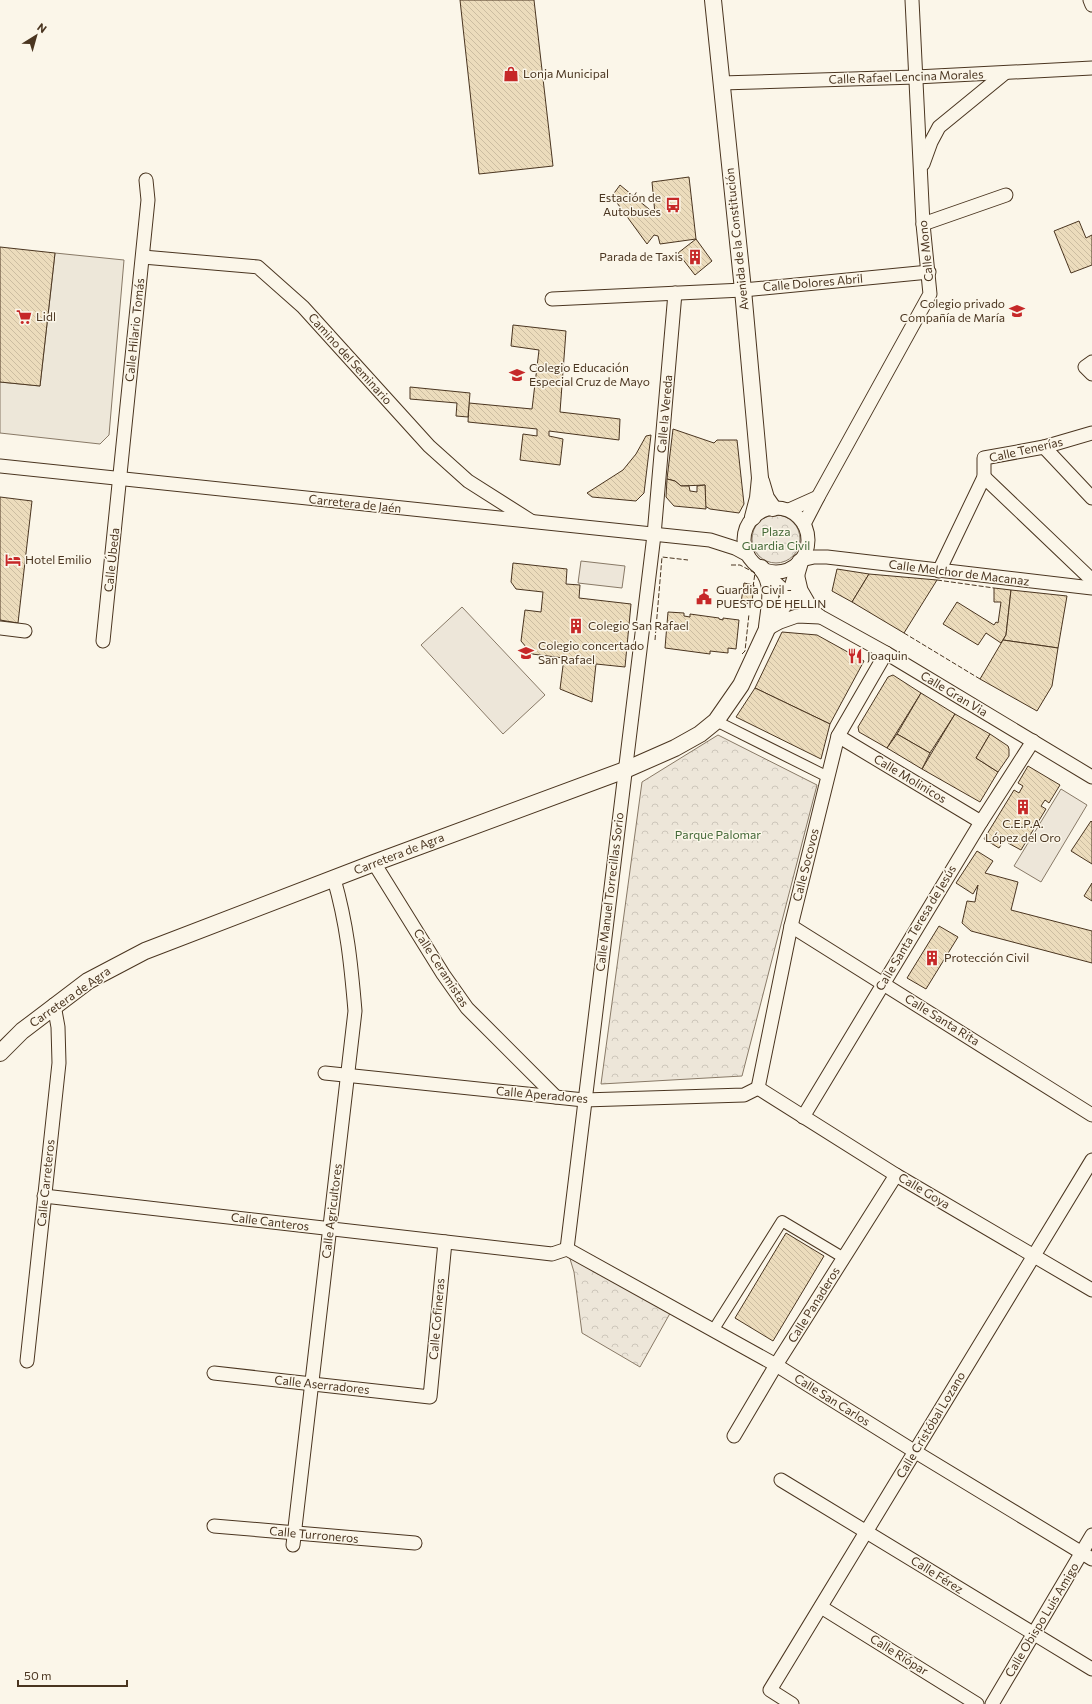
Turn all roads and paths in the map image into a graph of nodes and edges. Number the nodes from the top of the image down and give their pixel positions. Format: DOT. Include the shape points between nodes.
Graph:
graph roads {
  1 [pos="712,0"];
  2 [pos="912,0"];
  3 [pos="1090,0"];
  4 [pos="1092,5"];
  5 [pos="1092,68"];
  6 [pos="1005,73"];
  7 [pos="916,77"];
  8 [pos="721,83"];
  9 [pos="921,170"];
  10 [pos="146,180"];
  11 [pos="1006,195"];
  12 [pos="923,224"];
  13 [pos="143,257"];
  14 [pos="929,272"];
  15 [pos="743,290"];
  16 [pos="675,293"];
  17 [pos="552,299"];
  18 [pos="1092,433"];
  19 [pos="1044,448"];
  20 [pos="0,466"];
  21 [pos="984,477"];
  22 [pos="760,478"];
  23 [pos="121,479"];
  24 [pos="818,497"];
  25 [pos="1092,498"];
  26 [pos="773,508"];
  27 [pos="790,510"];
  28 [pos="753,517"];
  29 [pos="533,522"];
  30 [pos="804,524"];
  31 [pos="745,533"];
  32 [pos="654,535"];
  33 [pos="710,540"];
  34 [pos="808,542"];
  35 [pos="748,555"];
  36 [pos="827,557"];
  37 [pos="799,565"];
  38 [pos="764,571"];
  39 [pos="939,571"];
  40 [pos="1092,580"];
  41 [pos="1092,588"];
  42 [pos="790,596"];
  43 [pos="818,614"];
  44 [pos="0,628"];
  45 [pos="767,629"];
  46 [pos="25,631"];
  47 [pos="103,640"];
  48 [pos="886,654"];
  49 [pos="716,721"];
  50 [pos="838,736"];
  51 [pos="1033,741"];
  52 [pos="625,770"];
  53 [pos="828,776"];
  54 [pos="1092,777"];
  55 [pos="981,822"];
  56 [pos="374,863"];
  57 [pos="334,879"];
  58 [pos="792,926"];
  59 [pos="883,983"];
  60 [pos="54,1005"];
  61 [pos="0,1053"];
  62 [pos="325,1073"];
  63 [pos="348,1076"];
  64 [pos="758,1088"];
  65 [pos="556,1097"];
  66 [pos="584,1100"];
  67 [pos="1092,1115"];
  68 [pos="803,1117"];
  69 [pos="1092,1160"];
  70 [pos="896,1175"];
  71 [pos="44,1196"];
  72 [pos="330,1230"];
  73 [pos="445,1242"];
  74 [pos="567,1248"];
  75 [pos="1033,1256"];
  76 [pos="844,1258"];
  77 [pos="1092,1290"];
  78 [pos="714,1329"];
  79 [pos="27,1361"];
  80 [pos="776,1365"];
  81 [pos="214,1373"];
  82 [pos="313,1383"];
  83 [pos="430,1396"];
  84 [pos="734,1436"];
  85 [pos="914,1451"];
  86 [pos="781,1480"];
  87 [pos="214,1526"];
  88 [pos="867,1531"];
  89 [pos="1092,1535"];
  90 [pos="294,1539"];
  91 [pos="415,1543"];
  92 [pos="1087,1556"];
  93 [pos="821,1607"];
  94 [pos="1034,1635"];
  95 [pos="1092,1669"];
  96 [pos="792,1704"];
  97 [pos="977,1704"];
  98 [pos="992,1704"];
  1 -- 8 [label="street, Avenida de la Constitución"];
  2 -- 7 [label="street, Calle Mono"];
  3 -- 4 [label="street"];
  5 -- 6 [label="street, Calle Rafael Lencina Morales"];
  6 -- 7 [label="street, Calle Rafael Lencina Morales"];
  6 -- 9 [label="street" via="939,127"];
  7 -- 8 [label="street, Calle Rafael Lencina Morales"];
  7 -- 9 [label="street, Calle Mono"];
  8 -- 15 [label="street, Avenida de la Constitución"];
  9 -- 12 [label="street, Calle Mono"];
  10 -- 13 [label="street, Calle Hilario Tomás" via="148,200"];
  11 -- 12 [label="street"];
  12 -- 14 [label="street, Calle Mono"];
  13 -- 23 [label="street, Calle Hilario Tomás"];
  13 -- 29 [label="street, Camino del Seminario" via="258,267 303,307 429,446 468,481"];
  14 -- 15 [label="street, Calle Dolores Abril"];
  14 -- 24 [label="street, Calle Mono" via="930,294"];
  15 -- 16 [label="street, Calle Dolores Abril"];
  15 -- 22 [label="street, Avenida de la Constitución"];
  16 -- 17 [label="street, Calle Dolores Abril"];
  16 -- 32 [label="street, Calle la Vereda"];
  18 -- 19 [label="street, Calle Tenerías"];
  19 -- 21 [label="street, Calle Tenerías" via="984,458"];
  19 -- 25 [label="street"];
  20 -- 23 [label="street, Carretera de Jaén"];
  21 -- 39 [label="street, Calle Tenerías"];
  21 -- 40 [label="street"];
  22 -- 26 [label="street, Avenida de la Constitución" via="766,498"];
  22 -- 28 [label="street, Avenida de la Constitución"];
  23 -- 29 [label="street, Carretera de Jaén"];
  23 -- 47 [label="street, Calle Úbeda"];
  24 -- 27 [label="street"];
  24 -- 30 [label="street, Calle Mono"];
  26 -- 27 [label="street"];
  26 -- 28 [label="street"];
  27 -- 30 [label="street"];
  28 -- 31 [label="street"];
  29 -- 32 [label="street, Carretera de Jaén"];
  30 -- 34 [label="street"];
  31 -- 33 [label="street, Carretera de Jaén"];
  31 -- 35 [label="street" via="745,548"];
  32 -- 33 [label="street, Carretera de Jaén"];
  32 -- 52 [label="street, Calle Manuel Torrecillas Sorio"];
  33 -- 35 [label="street, Carretera de Jaén"];
  34 -- 36 [label="street, Calle Melchor de Macanaz" via="812,550"];
  34 -- 37 [label="street"];
  35 -- 38 [label="street"];
  36 -- 37 [label="street, Calle Melchor de Macanaz" via="814,557"];
  36 -- 39 [label="street, Calle Melchor de Macanaz"];
  37 -- 38 [label="street" via="788,570"];
  37 -- 42 [label="street, Carretera de Agra"];
  37 -- 43 [label="street" via="801,590"];
  38 -- 42 [label="street, Calle Gran Via"];
  38 -- 45 [label="street, Carretera de Agra" via="771,597"];
  39 -- 41 [label="street, Calle Melchor de Macanaz"];
  42 -- 43 [label="street, Calle Gran Via"];
  42 -- 45 [label="street, Carretera de Agra"];
  43 -- 45 [label="street" via="797,616"];
  43 -- 48 [label="street, Calle Gran Via"];
  44 -- 46 [label="street"];
  45 -- 49 [label="street, Carretera de Agra" via="741,685"];
  48 -- 50 [label="street, Calle Socovos"];
  48 -- 51 [label="street, Calle Gran Via"];
  49 -- 52 [label="street, Carretera de Agra" via="700,734 675,748"];
  49 -- 53 [label="street"];
  50 -- 53 [label="street, Calle Socovos"];
  50 -- 55 [label="street, Calle Molinicos"];
  51 -- 54 [label="street, Calle Gran Via"];
  51 -- 55 [label="street, Calle Santa Teresa de Jesús"];
  52 -- 56 [label="street, Carretera de Agra"];
  52 -- 66 [label="street, Calle Manuel Torrecillas Sorio"];
  53 -- 58 [label="street, Calle Socovos"];
  55 -- 59 [label="street, Calle Santa Teresa de Jesús"];
  56 -- 57 [label="street, Carretera de Agra"];
  56 -- 65 [label="street, Calle Ceramistas" via="467,1008"];
  57 -- 60 [label="street, Carretera de Agra" via="145,951 88,981"];
  57 -- 63 [label="street, Calle Agricultores" via="351,957 354,996 355,1011"];
  58 -- 59 [label="street, Calle Santa Rita"];
  58 -- 64 [label="street, Calle Socovos"];
  59 -- 67 [label="street, Calle Santa Rita"];
  59 -- 68 [label="street, Calle Santa Teresa de Jesús"];
  60 -- 61 [label="street, Carretera de Agra"];
  60 -- 71 [label="street, Calle Carreteros" via="58,1027 59,1062"];
  62 -- 63 [label="street, Calle Aperadores"];
  63 -- 65 [label="street, Calle Aperadores"];
  63 -- 72 [label="street, Calle Agricultores"];
  64 -- 66 [label="street, Calle Aperadores" via="744,1095"];
  64 -- 68 [label="street, Calle Goya"];
  65 -- 66 [label="street, Calle Aperadores"];
  66 -- 74 [label="street, Calle Manuel Torrecillas Sorio"];
  68 -- 70 [label="street, Calle Goya"];
  69 -- 75 [label="street, Calle Cristóbal Lozano"];
  70 -- 75 [label="street, Calle Goya"];
  70 -- 76 [label="street, Calle Panaderos"];
  71 -- 72 [label="street, Calle Canteros"];
  71 -- 79 [label="street, Calle Carreteros"];
  72 -- 73 [label="street, Calle Canteros"];
  72 -- 82 [label="street, Calle Agricultores"];
  73 -- 74 [label="street, Calle Canteros" via="552,1254"];
  73 -- 83 [label="street, Calle Cofineras"];
  74 -- 78 [label="street, Calle San Carlos"];
  75 -- 77 [label="street, Calle Goya"];
  75 -- 85 [label="street, Calle Cristóbal Lozano"];
  76 -- 78 [label="street" via="782,1221"];
  76 -- 80 [label="street, Calle Panaderos"];
  78 -- 80 [label="street, Calle San Carlos"];
  80 -- 84 [label="street, Calle Panaderos"];
  80 -- 85 [label="street, Calle San Carlos"];
  81 -- 82 [label="street, Calle Aserradores"];
  82 -- 83 [label="street, Calle Aserradores"];
  82 -- 90 [label="street, Calle Agricultores"];
  85 -- 88 [label="street, Calle Cristóbal Lozano"];
  85 -- 92 [label="street, Calle San Carlos"];
  86 -- 88 [label="street, Calle Férez"];
  87 -- 90 [label="street, Calle Turroneros"];
  88 -- 93 [label="street, Calle Cristóbal Lozano"];
  88 -- 94 [label="street, Calle Férez"];
  89 -- 92 [label="street, Calle Obispo Luis Amigo"];
  90 -- 91 [label="street, Calle Turroneros"];
  92 -- 94 [label="street, Calle Obispo Luis Amigo"];
  93 -- 96 [label="street, Calle Cristóbal Lozano" via="770,1690"];
  93 -- 97 [label="street, Calle Riópar"];
  94 -- 95 [label="street, Calle Férez"];
  94 -- 98 [label="street, Calle Obispo Luis Amigo"];
}
